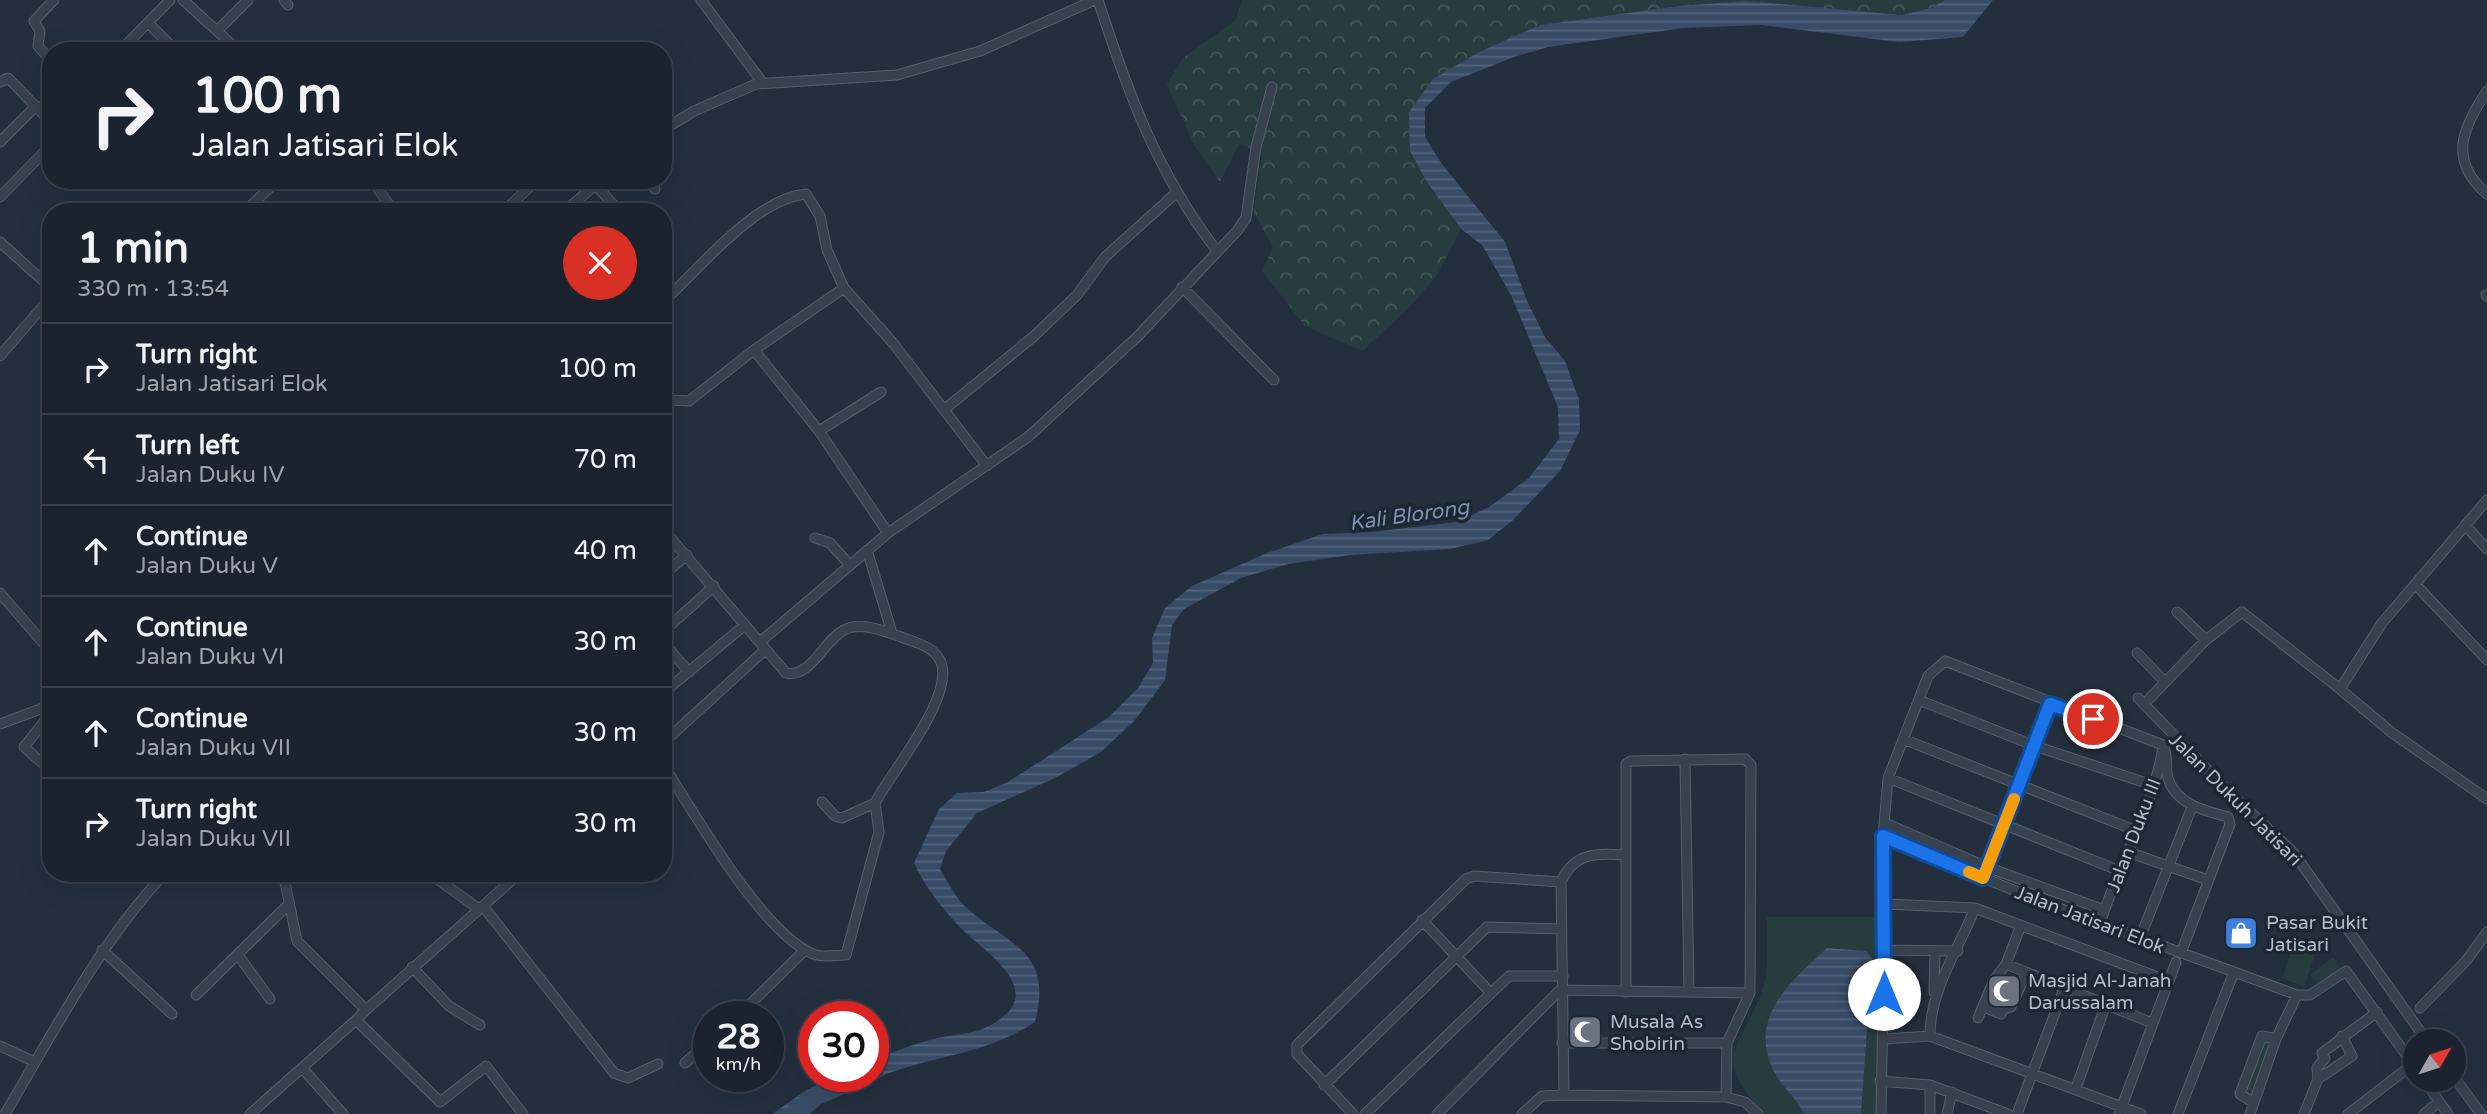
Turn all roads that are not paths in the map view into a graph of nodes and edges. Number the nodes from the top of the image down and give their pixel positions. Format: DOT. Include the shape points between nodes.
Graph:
graph roads {
  1 [pos="54,0"];
  2 [pos="170,0"];
  3 [pos="183,0"];
  4 [pos="248,0"];
  5 [pos="701,0"];
  6 [pos="1097,0"];
  7 [pos="148,23"];
  8 [pos="217,31"];
  9 [pos="129,42"];
  10 [pos="167,42"];
  11 [pos="229,42"];
  12 [pos="42,51"];
  13 [pos="0,82"];
  14 [pos="762,82"];
  15 [pos="1272,87"];
  16 [pos="2487,91"];
  17 [pos="36,106"];
  18 [pos="42,113"];
  19 [pos="672,124"];
  20 [pos="0,142"];
  21 [pos="42,154"];
  22 [pos="268,189"];
  23 [pos="527,189"];
  24 [pos="590,189"];
  25 [pos="602,189"];
  26 [pos="1176,193"];
  27 [pos="2487,194"];
  28 [pos="0,197"];
  29 [pos="254,203"];
  30 [pos="513,203"];
  31 [pos="577,203"];
  32 [pos="613,203"];
  33 [pos="0,242"];
  34 [pos="1217,251"];
  35 [pos="42,280"];
  36 [pos="1182,287"];
  37 [pos="844,288"];
  38 [pos="672,294"];
  39 [pos="42,307"];
  40 [pos="754,350"];
  41 [pos="1,352"];
  42 [pos="1274,380"];
  43 [pos="881,392"];
  44 [pos="672,398"];
  45 [pos="945,408"];
  46 [pos="819,431"];
  47 [pos="987,466"];
  48 [pos="2487,500"];
  49 [pos="2465,525"];
  50 [pos="888,533"];
  51 [pos="816,538"];
  52 [pos="672,539"];
  53 [pos="2487,549"];
  54 [pos="867,550"];
  55 [pos="687,555"];
  56 [pos="849,564"];
  57 [pos="672,568"];
  58 [pos="2417,585"];
  59 [pos="714,586"];
  60 [pos="0,593"];
  61 [pos="2177,612"];
  62 [pos="672,624"];
  63 [pos="745,625"];
  64 [pos="892,633"];
  65 [pos="2206,640"];
  66 [pos="42,642"];
  67 [pos="762,646"];
  68 [pos="672,652"];
  69 [pos="2137,653"];
  70 [pos="2487,660"];
  71 [pos="690,672"];
  72 [pos="2165,682"];
  73 [pos="672,685"];
  74 [pos="2340,689"];
  75 [pos="2138,698"];
  76 [pos="2149,699"];
  77 [pos="1919,700"];
  78 [pos="2050,704"];
  79 [pos="42,708"];
  80 [pos="0,724"];
  81 [pos="42,724"];
  82 [pos="672,734"];
  83 [pos="1903,739"];
  84 [pos="2163,745"];
  85 [pos="2035,746"];
  86 [pos="1685,760"];
  87 [pos="42,763"];
  88 [pos="1888,778"];
  89 [pos="672,779"];
  90 [pos="2019,785"];
  91 [pos="2152,785"];
  92 [pos="2487,799"];
  93 [pos="822,802"];
  94 [pos="875,803"];
  95 [pos="2192,807"];
  96 [pos="1885,822"];
  97 [pos="2004,826"];
  98 [pos="2137,831"];
  99 [pos="1883,836"];
  100 [pos="2128,852"];
  101 [pos="1626,855"];
  102 [pos="2167,865"];
  103 [pos="1987,867"];
  104 [pos="2120,871"];
  105 [pos="1983,878"];
  106 [pos="2208,880"];
  107 [pos="156,882"];
  108 [pos="285,882"];
  109 [pos="443,882"];
  110 [pos="510,882"];
  111 [pos="1561,882"];
  112 [pos="289,904"];
  113 [pos="1885,904"];
  114 [pos="481,907"];
  115 [pos="1975,908"];
  116 [pos="2104,910"];
  117 [pos="1422,919"];
  118 [pos="2100,923"];
  119 [pos="2020,928"];
  120 [pos="1561,929"];
  121 [pos="2487,932"];
  122 [pos="2140,938"];
  123 [pos="102,950"];
  124 [pos="805,950"];
  125 [pos="1885,950"];
  126 [pos="1958,951"];
  127 [pos="1935,952"];
  128 [pos="238,955"];
  129 [pos="1457,957"];
  130 [pos="2178,958"];
  131 [pos="2006,964"];
  132 [pos="412,967"];
  133 [pos="2234,972"];
  134 [pos="2026,974"];
  135 [pos="1563,976"];
  136 [pos="2168,981"];
  137 [pos="2064,989"];
  138 [pos="1560,990"];
  139 [pos="1689,990"];
  140 [pos="1489,991"];
  141 [pos="1626,992"];
  142 [pos="1750,993"];
  143 [pos="196,995"];
  144 [pos="2297,995"];
  145 [pos="1934,997"];
  146 [pos="270,999"];
  147 [pos="753,1001"];
  148 [pos="2106,1004"];
  149 [pos="1984,1006"];
  150 [pos="2420,1008"];
  151 [pos="366,1010"];
  152 [pos="2377,1012"];
  153 [pos="172,1014"];
  154 [pos="1978,1018"];
  155 [pos="356,1020"];
  156 [pos="2152,1023"];
  157 [pos="480,1025"];
  158 [pos="2418,1029"];
  159 [pos="1930,1036"];
  160 [pos="2342,1036"];
  161 [pos="1884,1039"];
  162 [pos="2276,1039"];
  163 [pos="1562,1043"];
  164 [pos="1727,1044"];
  165 [pos="0,1046"];
  166 [pos="2403,1050"];
  167 [pos="693,1056"];
  168 [pos="35,1062"];
  169 [pos="685,1063"];
  170 [pos="658,1064"];
  171 [pos="303,1069"];
  172 [pos="2030,1073"];
  173 [pos="2403,1074"];
  174 [pos="2318,1079"];
  175 [pos="1880,1081"];
  176 [pos="1324,1085"];
  177 [pos="1930,1085"];
  178 [pos="2076,1088"];
  179 [pos="1952,1091"];
  180 [pos="2432,1092"];
  181 [pos="2465,1092"];
  182 [pos="1564,1095"];
  183 [pos="1726,1097"];
  184 [pos="2439,1102"];
  185 [pos="2254,1103"];
  186 [pos="2120,1110"];
  187 [pos="5,1114"];
  188 [pos="250,1114"];
  189 [pos="343,1114"];
  190 [pos="523,1114"];
  191 [pos="1353,1114"];
  192 [pos="1364,1114"];
  193 [pos="1437,1114"];
  194 [pos="1522,1114"];
  195 [pos="1758,1114"];
  196 [pos="1881,1114"];
  197 [pos="1930,1114"];
  198 [pos="1947,1114"];
  199 [pos="2008,1114"];
  200 [pos="2017,1114"];
  201 [pos="2141,1114"];
  202 [pos="2178,1114"];
  203 [pos="2250,1114"];
  204 [pos="2304,1114"];
  205 [pos="2348,1114"];
  206 [pos="2424,1114"];
  207 [pos="2448,1114"];
  208 [pos="2482,1114"];
  1 -- 12 [label="street" via="34,21"];
  2 -- 7 [label="street"];
  3 -- 8 [label="street"];
  4 -- 8 [label="street"];
  5 -- 14 [label="street"];
  6 -- 14 [label="street" via="980,51 897,75"];
  6 -- 26 [label="street" via="1150,144"];
  7 -- 9 [label="street"];
  7 -- 10 [label="street"];
  8 -- 11 [label="street"];
  13 -- 17 [label="street" via="8,78"];
  14 -- 19 [label="street"];
  15 -- 34 [label="street" via="1256,148 1246,218"];
  16 -- 27 [label="street" via="2461,150 2472,179"];
  17 -- 18 [label="street"];
  17 -- 20 [label="street"];
  21 -- 28 [label="street"];
  22 -- 29 [label="street"];
  23 -- 30 [label="street"];
  24 -- 31 [label="street"];
  25 -- 32 [label="street"];
  26 -- 34 [label="street"];
  26 -- 45 [label="street" via="1105,257 1077,295 1033,337"];
  33 -- 35 [label="street"];
  34 -- 36 [label="street"];
  36 -- 42 [label="street"];
  36 -- 47 [label="street" via="1107,365 1028,437"];
  37 -- 38 [label="street" via="827,250 820,216 806,194 759,212"];
  37 -- 40 [label="street"];
  37 -- 45 [label="street"];
  39 -- 41 [label="street"];
  40 -- 44 [label="street" via="689,401"];
  40 -- 46 [label="street"];
  43 -- 46 [label="street"];
  45 -- 47 [label="street"];
  46 -- 50 [label="street"];
  47 -- 50 [label="street"];
  48 -- 49 [label="street"];
  49 -- 53 [label="street"];
  49 -- 58 [label="street"];
  50 -- 54 [label="street"];
  51 -- 56 [label="street" via="830,543"];
  52 -- 55 [label="street"];
  54 -- 56 [label="street"];
  54 -- 64 [label="street"];
  55 -- 57 [label="street"];
  55 -- 59 [label="street"];
  56 -- 67 [label="street"];
  58 -- 70 [label="street"];
  58 -- 74 [label="street" via="2382,623"];
  59 -- 62 [label="street"];
  59 -- 63 [label="street"];
  60 -- 66 [label="street"];
  61 -- 65 [label="street"];
  63 -- 67 [label="street"];
  63 -- 71 [label="street"];
  64 -- 67 [label="street" via="860,626 844,630 803,670 791,674 780,669"];
  64 -- 94 [label="street" via="932,651 944,668 943,682 900,768"];
  65 -- 72 [label="street"];
  65 -- 74 [label="street" via="2236,614 2247,613"];
  67 -- 82 [label="street"];
  68 -- 71 [label="street"];
  69 -- 72 [label="street"];
  71 -- 73 [label="street"];
  72 -- 76 [label="street"];
  74 -- 92 [label="street" via="2391,732"];
  75 -- 158 [label="street, Jalan Dukuh Jatisari" via="2293,852"];
  77 -- 78 [label="street" via="1928,677 1945,662"];
  77 -- 83 [label="street"];
  77 -- 85 [label="street"];
  78 -- 84 [label="street"];
  78 -- 85 [label="street"];
  79 -- 80 [label="street"];
  81 -- 87 [label="street" via="23,747"];
  83 -- 88 [label="street"];
  83 -- 90 [label="street"];
  84 -- 91 [label="street, Jalan Duku III"];
  84 -- 95 [label="street" via="2168,777"];
  85 -- 90 [label="street"];
  85 -- 91 [label="street"];
  86 -- 101 [label="street" via="1626,764"];
  86 -- 139 [label="street"];
  86 -- 142 [label="street" via="1743,758 1751,765"];
  88 -- 96 [label="street"];
  88 -- 97 [label="street"];
  89 -- 124 [label="street" via="729,869 785,934"];
  90 -- 97 [label="street"];
  90 -- 98 [label="street"];
  91 -- 98 [label="street, Jalan Duku III"];
  93 -- 94 [label="street" via="842,818"];
  94 -- 124 [label="street" via="879,832 846,955 816,956"];
  95 -- 102 [label="street"];
  95 -- 106 [label="street" via="2230,820"];
  96 -- 99 [label="street"];
  96 -- 103 [label="street, Jalan Jatisari Elok"];
  97 -- 103 [label="street"];
  97 -- 104 [label="street"];
  98 -- 100 [label="street, Jalan Duku III"];
  99 -- 105 [label="street, Jalan Jatisari Elok"];
  99 -- 113 [label="street"];
  100 -- 102 [label="street"];
  100 -- 104 [label="street, Jalan Duku III"];
  101 -- 111 [label="street" via="1586,856 1570,865"];
  101 -- 141 [label="street"];
  102 -- 106 [label="street"];
  102 -- 122 [label="street"];
  103 -- 105 [label="street"];
  103 -- 116 [label="street, Jalan Jatisari Elok"];
  104 -- 116 [label="street, Jalan Duku III"];
  105 -- 118 [label="street, Jalan Jatisari Elok"];
  106 -- 130 [label="street"];
  107 -- 123 [label="street"];
  108 -- 112 [label="street"];
  109 -- 114 [label="street"];
  110 -- 114 [label="street"];
  111 -- 117 [label="street" via="1474,876"];
  111 -- 120 [label="street"];
  112 -- 128 [label="street"];
  112 -- 151 [label="street" via="297,941"];
  113 -- 115 [label="street"];
  113 -- 125 [label="street"];
  114 -- 132 [label="street"];
  114 -- 170 [label="street" via="543,978 614,1073 628,1078"];
  115 -- 119 [label="street"];
  115 -- 126 [label="street"];
  116 -- 118 [label="street, Jalan Duku III"];
  117 -- 129 [label="street"];
  117 -- 176 [label="street" via="1297,1045 1297,1054"];
  118 -- 122 [label="street, Jalan Jatisari Elok"];
  119 -- 131 [label="street"];
  119 -- 136 [label="street"];
  120 -- 129 [label="street" via="1488,928"];
  120 -- 135 [label="street"];
  121 -- 150 [label="street"];
  122 -- 130 [label="street, Jalan Jatisari Elok"];
  123 -- 153 [label="street"];
  123 -- 168 [label="street"];
  124 -- 147 [label="street"];
  125 -- 127 [label="street"];
  125 -- 161 [label="street"];
  126 -- 127 [label="street"];
  126 -- 145 [label="street"];
  127 -- 145 [label="street"];
  128 -- 143 [label="street"];
  128 -- 146 [label="street"];
  129 -- 140 [label="street"];
  129 -- 176 [label="street"];
  130 -- 133 [label="street, Jalan Jatisari Elok"];
  130 -- 136 [label="street"];
  131 -- 134 [label="street"];
  131 -- 149 [label="street"];
  132 -- 151 [label="street"];
  132 -- 157 [label="street" via="449,1006"];
  133 -- 144 [label="street, Jalan Jatisari Elok"];
  133 -- 202 [label="street"];
  134 -- 137 [label="street"];
  134 -- 149 [label="street" via="2011,1007 2001,1014"];
  135 -- 138 [label="street"];
  135 -- 140 [label="street" via="1512,974"];
  136 -- 156 [label="street"];
  137 -- 148 [label="street"];
  137 -- 172 [label="street"];
  138 -- 141 [label="street"];
  138 -- 163 [label="street"];
  138 -- 193 [label="street"];
  139 -- 141 [label="street"];
  139 -- 142 [label="street"];
  140 -- 192 [label="street"];
  142 -- 164 [label="street"];
  144 -- 152 [label="street" via="2310,995 2346,971"];
  144 -- 162 [label="street"];
  145 -- 159 [label="street"];
  148 -- 156 [label="street"];
  148 -- 178 [label="street"];
  149 -- 154 [label="street"];
  151 -- 155 [label="street"];
  152 -- 160 [label="street"];
  152 -- 166 [label="street"];
  155 -- 171 [label="street"];
  155 -- 190 [label="street" via="440,1102 486,1066"];
  156 -- 186 [label="street"];
  159 -- 161 [label="street"];
  159 -- 172 [label="street"];
  160 -- 174 [label="street" via="2322,1053 2325,1058 2317,1068"];
  160 -- 174 [label="street" via="2352,1056"];
  161 -- 175 [label="street"];
  162 -- 185 [label="street"];
  162 -- 185 [label="street" via="2262,1037 2240,1094"];
  163 -- 164 [label="street"];
  163 -- 182 [label="street"];
  164 -- 183 [label="street"];
  165 -- 168 [label="street"];
  167 -- 169 [label="street"];
  168 -- 187 [label="street"];
  171 -- 188 [label="street"];
  171 -- 189 [label="street"];
  172 -- 178 [label="street"];
  172 -- 200 [label="street"];
  173 -- 205 [label="street"];
  174 -- 204 [label="street"];
  175 -- 177 [label="street"];
  175 -- 196 [label="street"];
  176 -- 191 [label="street"];
  177 -- 179 [label="street"];
  177 -- 197 [label="street"];
  178 -- 186 [label="street"];
  179 -- 198 [label="street"];
  179 -- 199 [label="street"];
  180 -- 184 [label="street"];
  181 -- 208 [label="street"];
  182 -- 183 [label="street"];
  182 -- 194 [label="street" via="1542,1096"];
  183 -- 195 [label="street" via="1745,1102"];
  184 -- 206 [label="street"];
  184 -- 207 [label="street"];
  185 -- 203 [label="street"];
  186 -- 201 [label="street"];
}
